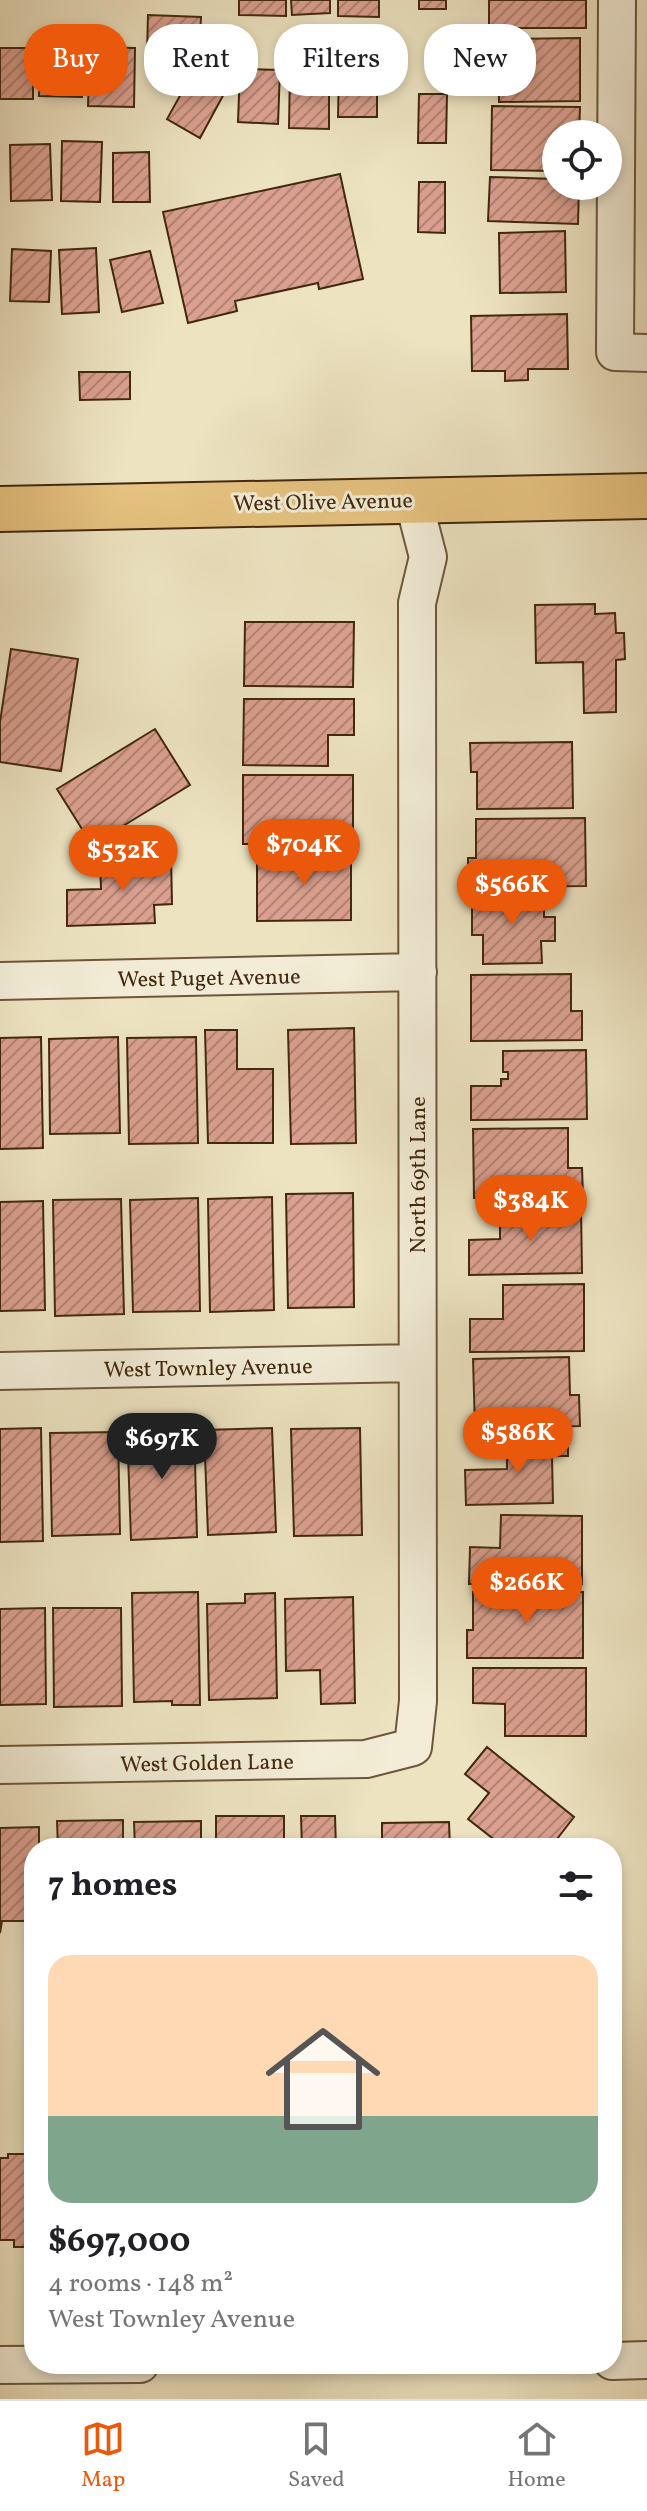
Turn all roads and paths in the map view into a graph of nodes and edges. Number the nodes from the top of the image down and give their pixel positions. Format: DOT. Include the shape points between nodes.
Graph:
graph roads {
  1 [pos="617,0"];
  2 [pos="647,353"];
  3 [pos="647,496"];
  4 [pos="413,499"];
  5 [pos="0,509"];
  6 [pos="418,972"];
  7 [pos="0,981"];
  8 [pos="416,1363"];
  9 [pos="0,1371"];
  10 [pos="413,1747"];
  11 [pos="0,1765"];
  12 [pos="647,2360"];
  13 [pos="622,2361"];
  14 [pos="0,2365"];
  15 [pos="24,2365"];
  1 -- 2 [label="street" via="615,352"];
  3 -- 4 [label="main road, West Olive Avenue"];
  4 -- 5 [label="main road, West Olive Avenue"];
  4 -- 6 [label="street, North 69th Lane" via="404,557 417,603"];
  6 -- 7 [label="street, West Puget Avenue"];
  6 -- 8 [label="street, North 69th Lane"];
  8 -- 9 [label="street, West Townley Avenue"];
  8 -- 10 [label="street, North 69th Lane" via="418,1701"];
  10 -- 11 [label="street, West Golden Lane" via="366,1759"];
  12 -- 13 [label="street"];
  14 -- 15 [label="street"];
}
